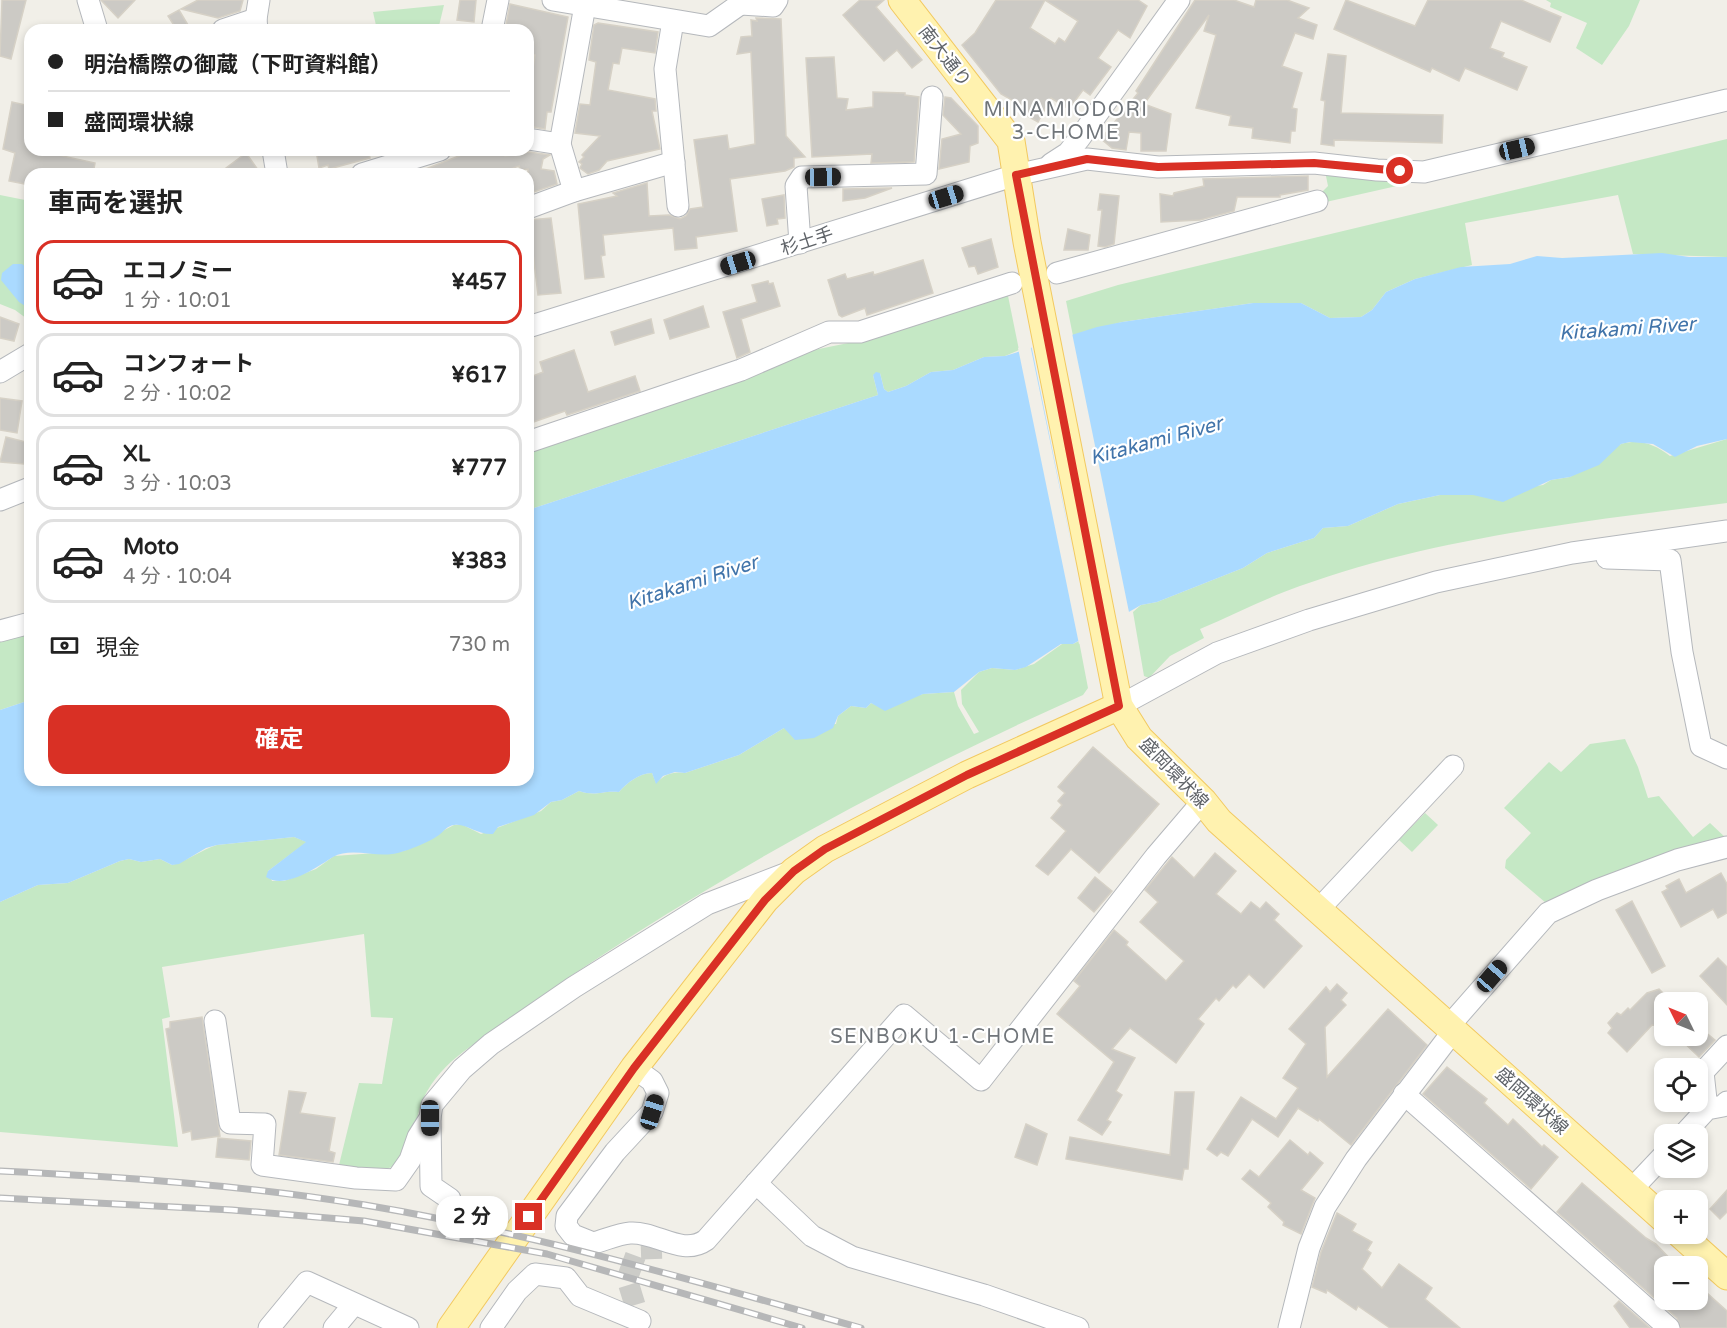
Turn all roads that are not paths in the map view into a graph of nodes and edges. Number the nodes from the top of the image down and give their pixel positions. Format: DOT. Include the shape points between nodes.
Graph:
graph roads {
  1 [pos="88,0"];
  2 [pos="498,0"];
  3 [pos="553,0"];
  4 [pos="777,0"];
  5 [pos="1179,0"];
  6 [pos="908,1"];
  7 [pos="744,2"];
  8 [pos="585,3"];
  9 [pos="257,16"];
  10 [pos="673,21"];
  11 [pos="95,24"];
  12 [pos="238,24"];
  13 [pos="493,24"];
  14 [pos="932,98"];
  15 [pos="1727,100"];
  16 [pos="1079,139"];
  17 [pos="534,140"];
  18 [pos="560,144"];
  19 [pos="419,156"];
  20 [pos="1103,160"];
  21 [pos="674,162"];
  22 [pos="381,168"];
  23 [pos="1046,168"];
  24 [pos="1016,175"];
  25 [pos="574,191"];
  26 [pos="1317,201"];
  27 [pos="534,206"];
  28 [pos="678,206"];
  29 [pos="800,243"];
  30 [pos="1057,273"];
  31 [pos="1012,283"];
  32 [pos="534,325"];
  33 [pos="24,358"];
  34 [pos="0,372"];
  35 [pos="534,440"];
  36 [pos="24,490"];
  37 [pos="0,500"];
  38 [pos="1727,531"];
  39 [pos="1582,552"];
  40 [pos="24,624"];
  41 [pos="0,632"];
  42 [pos="1117,696"];
  43 [pos="1727,758"];
  44 [pos="1453,766"];
  45 [pos="1203,801"];
  46 [pos="1727,847"];
  47 [pos="794,871"];
  48 [pos="1318,910"];
  49 [pos="215,1020"];
  50 [pos="1451,1028"];
  51 [pos="1727,1046"];
  52 [pos="634,1068"];
  53 [pos="1404,1094"];
  54 [pos="1717,1105"];
  55 [pos="430,1118"];
  56 [pos="1695,1124"];
  57 [pos="1654,1166"];
  58 [pos="756,1183"];
  59 [pos="1631,1190"];
  60 [pos="450,1199"];
  61 [pos="1654,1210"];
  62 [pos="1692,1244"];
  63 [pos="1727,1276"];
  64 [pos="354,1304"];
  65 [pos="637,1318"];
  66 [pos="269,1328"];
  67 [pos="334,1328"];
  68 [pos="408,1328"];
  69 [pos="451,1328"];
  70 [pos="491,1328"];
  71 [pos="1078,1328"];
  72 [pos="1289,1328"];
  73 [pos="1669,1328"];
  1 -- 11 [label="street"];
  2 -- 13 [label="street"];
  3 -- 8 [label="street"];
  4 -- 7 [label="street" via="773,6"];
  5 -- 16 [label="street"];
  6 -- 24 [label="main road, 南大通り" via="1011,141"];
  7 -- 10 [label="street" via="709,26"];
  8 -- 10 [label="street"];
  8 -- 18 [label="street"];
  9 -- 12 [label="street"];
  10 -- 21 [label="street" via="665,69"];
  14 -- 29 [label="street" via="926,174 802,177 796,186"];
  15 -- 20 [label="street, 杉土手" via="1424,172 1314,163 1158,167"];
  16 -- 20 [label="street" via="1086,151"];
  16 -- 23 [label="street" via="1068,153"];
  17 -- 18 [label="street"];
  18 -- 25 [label="street"];
  19 -- 22 [label="street"];
  20 -- 23 [label="street, 杉土手" via="1087,159"];
  21 -- 25 [label="street"];
  21 -- 28 [label="street"];
  23 -- 24 [label="street, 杉土手"];
  24 -- 29 [label="street, 杉土手"];
  24 -- 42 [label="main road, 南大通り"];
  25 -- 27 [label="street"];
  26 -- 30 [label="street"];
  29 -- 32 [label="street, 杉土手"];
  31 -- 35 [label="street" via="860,332 829,332 741,370"];
  33 -- 34 [label="street"];
  36 -- 37 [label="street"];
  38 -- 39 [label="street"];
  39 -- 42 [label="street" via="1436,582 1309,620 1217,653"];
  39 -- 43 [label="street" via="1610,559 1670,560 1682,651 1701,746"];
  40 -- 41 [label="street"];
  42 -- 45 [label="main road, 盛岡環状線" via="1139,738"];
  42 -- 47 [label="main road" via="825,849"];
  44 -- 48 [label="street"];
  45 -- 48 [label="main road, 盛岡環状線" via="1219,821"];
  45 -- 58 [label="street" via="981,1080 904,1015"];
  46 -- 50 [label="street" via="1667,864 1548,913"];
  47 -- 52 [label="main road" via="765,900"];
  47 -- 55 [label="street" via="707,904 574,987 490,1044 462,1069 432,1105"];
  48 -- 50 [label="main road, 盛岡環状線"];
  49 -- 55 [label="street" via="230,1123 265,1124 262,1165 396,1180"];
  50 -- 53 [label="street"];
  50 -- 59 [label="main road, 盛岡環状線"];
  51 -- 54 [label="street" via="1703,1072"];
  52 -- 58 [label="street" via="652,1081 658,1093 652,1112 615,1152 567,1216 566,1226 573,1235 593,1244 629,1233 646,1234 675,1247 698,1246"];
  52 -- 69 [label="main road"];
  53 -- 72 [label="street" via="1325,1207 1309,1248"];
  53 -- 73 [label="street"];
  54 -- 56 [label="street"];
  55 -- 60 [label="street" via="431,1186"];
  57 -- 59 [label="street"];
  58 -- 71 [label="street" via="813,1236 852,1257 984,1295"];
  59 -- 61 [label="main road, 盛岡環状線"];
  62 -- 63 [label="main road"];
  64 -- 66 [label="street" via="307,1282"];
  64 -- 67 [label="street"];
  64 -- 68 [label="street"];
  65 -- 70 [label="street" via="580,1296 566,1278 535,1274 517,1291"];
}
